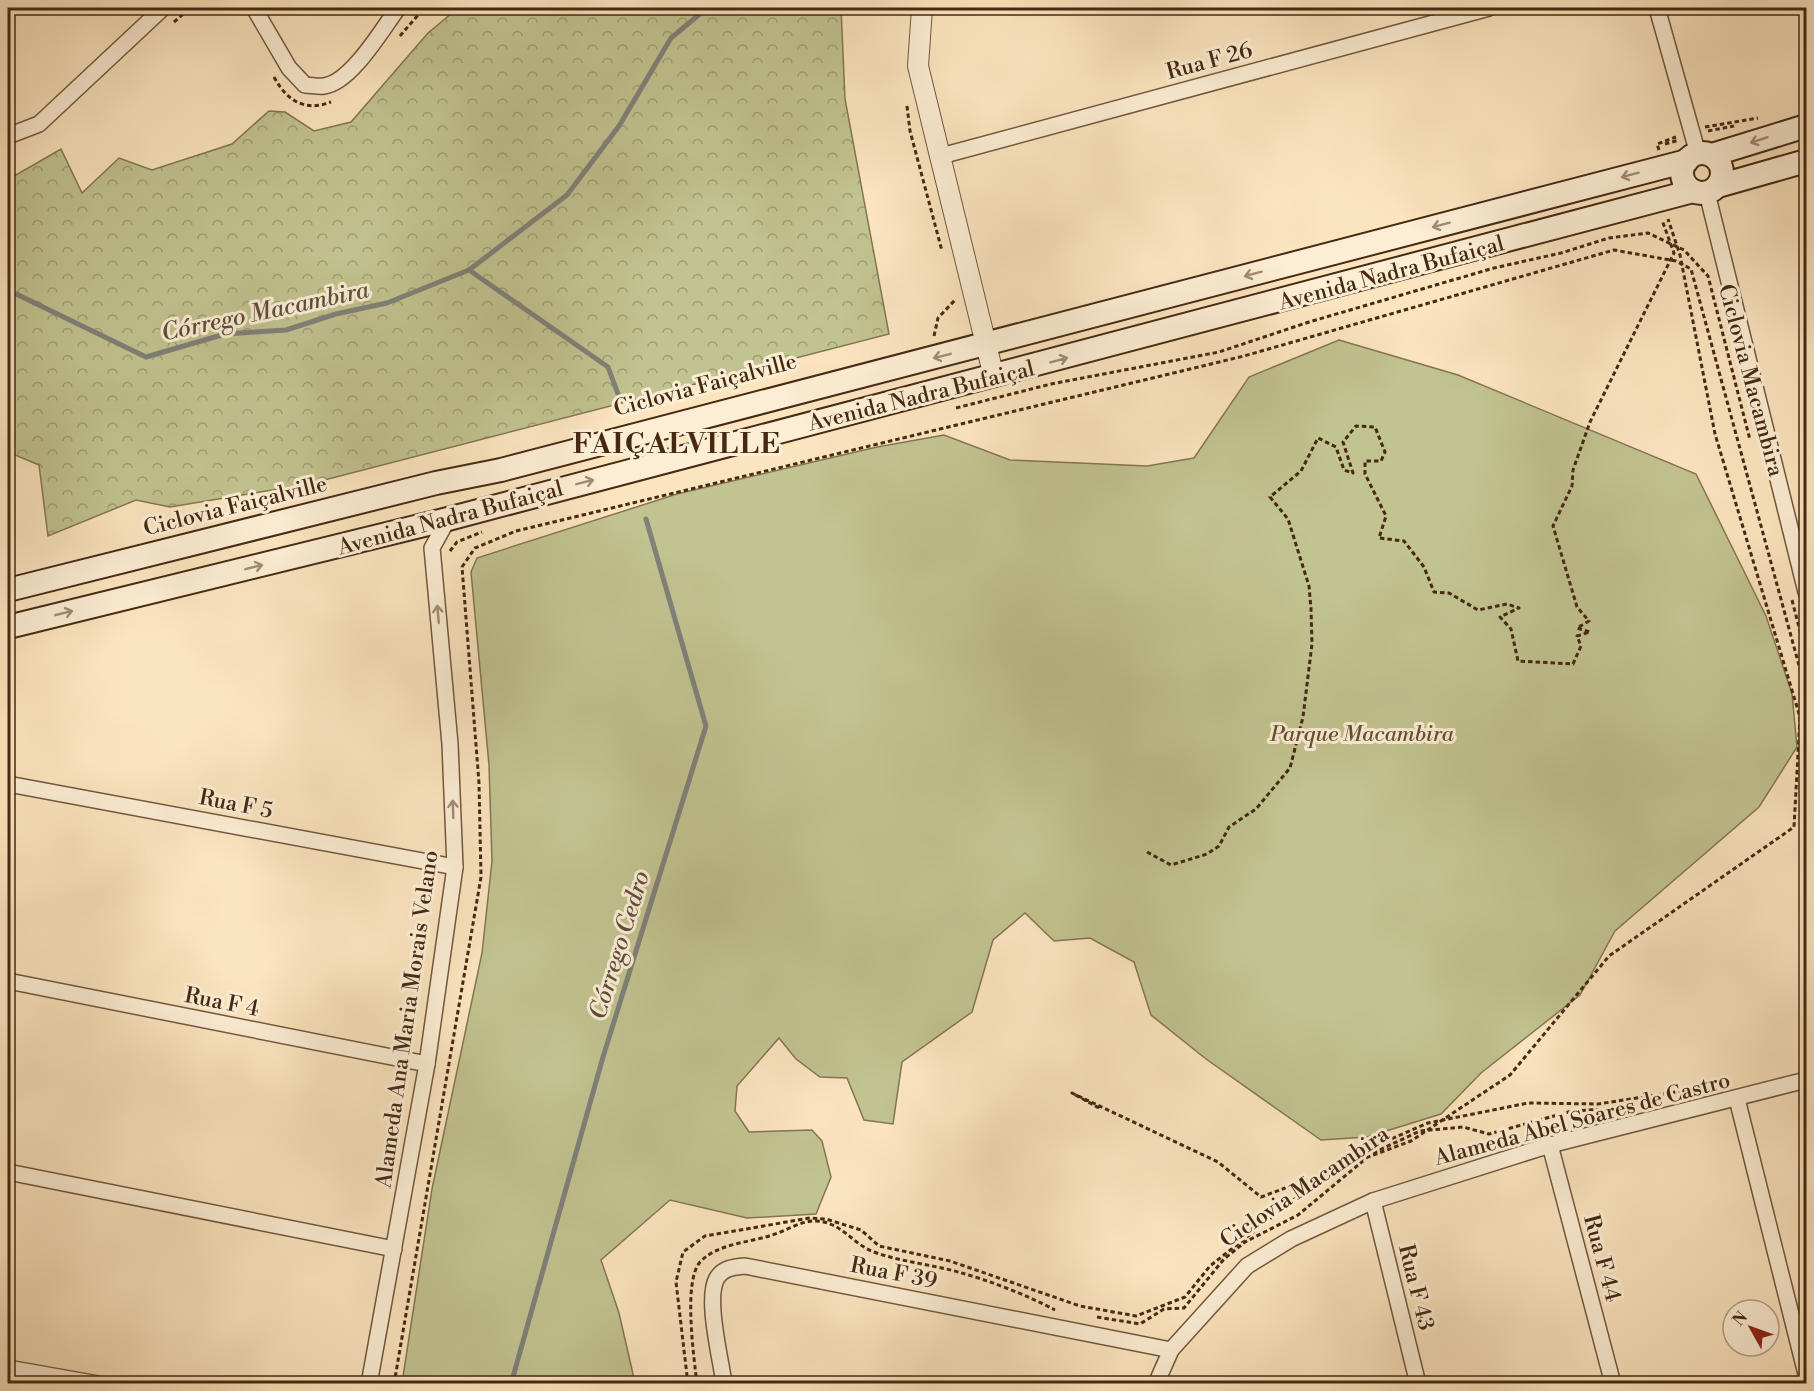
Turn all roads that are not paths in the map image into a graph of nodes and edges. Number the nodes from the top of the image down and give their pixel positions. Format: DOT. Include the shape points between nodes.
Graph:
graph roads {
  1 [pos="163,8"];
  2 [pos="254,8"];
  3 [pos="398,8"];
  4 [pos="922,8"];
  5 [pos="1489,8"];
  6 [pos="1657,8"];
  7 [pos="1806,126"];
  8 [pos="8,136"];
  9 [pos="1692,149"];
  10 [pos="941,156"];
  11 [pos="1806,161"];
  12 [pos="1706,190"];
  13 [pos="988,344"];
  14 [pos="994,377"];
  15 [pos="448,519"];
  16 [pos="8,590"];
  17 [pos="1806,592"];
  18 [pos="8,627"];
  19 [pos="8,784"];
  20 [pos="455,867"];
  21 [pos="8,981"];
  22 [pos="427,1064"];
  23 [pos="1806,1080"];
  24 [pos="1737,1099"];
  25 [pos="1550,1145"];
  26 [pos="8,1172"];
  27 [pos="1373,1201"];
  28 [pos="394,1249"];
  29 [pos="1171,1350"];
  30 [pos="8,1368"];
  31 [pos="1806,1374"];
  32 [pos="98,1383"];
  33 [pos="369,1383"];
  34 [pos="724,1383"];
  35 [pos="1156,1383"];
  36 [pos="1418,1383"];
  37 [pos="1613,1383"];
  1 -- 8 [label="street" via="39,124"];
  2 -- 3 [label="street" via="289,68 305,85 326,86 342,78 360,60"];
  4 -- 10 [label="street" via="918,66"];
  5 -- 10 [label="street, Rua F 26"];
  6 -- 9 [label="street"];
  7 -- 9 [label="main road, Avenida Nadra Bufaiçal, one-way"];
  9 -- 12 [label="main road" via="1682,174 1687,187"];
  9 -- 12 [label="main road" via="1722,169"];
  9 -- 13 [label="main road, Avenida Nadra Bufaiçal, one-way"];
  10 -- 13 [label="street"];
  11 -- 12 [label="main road, Avenida Nadra Bufaiçal"];
  14 -- 12 [label="main road, Avenida Nadra Bufaiçal, one-way"];
  12 -- 17 [label="street"];
  13 -- 14 [label="street"];
  13 -- 16 [label="main road, Avenida Nadra Bufaiçal, one-way" via="501,470"];
  15 -- 14 [label="main road, Avenida Nadra Bufaiçal, one-way"];
  18 -- 15 [label="main road, Avenida Nadra Bufaiçal, one-way"];
  20 -- 15 [label="street, Alameda Ana Maria Morais Velano, one-way" via="450,744 432,548"];
  19 -- 20 [label="street, Rua F 5"];
  20 -- 22 [label="street, Alameda Ana Maria Morais Velano"];
  21 -- 22 [label="street, Rua F 4"];
  22 -- 28 [label="street, Alameda Ana Maria Morais Velano"];
  23 -- 24 [label="street, Alameda Abel Soares de Castro"];
  24 -- 25 [label="street, Alameda Abel Soares de Castro"];
  24 -- 31 [label="street"];
  25 -- 27 [label="street, Alameda Abel Soares de Castro"];
  25 -- 37 [label="street, Rua F 44"];
  26 -- 28 [label="street"];
  27 -- 29 [label="street, Alameda Abel Soares de Castro" via="1291,1239 1247,1266"];
  27 -- 36 [label="street, Rua F 43"];
  28 -- 33 [label="street, Alameda Ana Maria Morais Velano"];
  29 -- 34 [label="street, Rua F 39" via="745,1266 730,1267 717,1276 711,1292"];
  29 -- 35 [label="street, Alameda Abel Soares de Castro"];
  30 -- 32 [label="street"];
}
